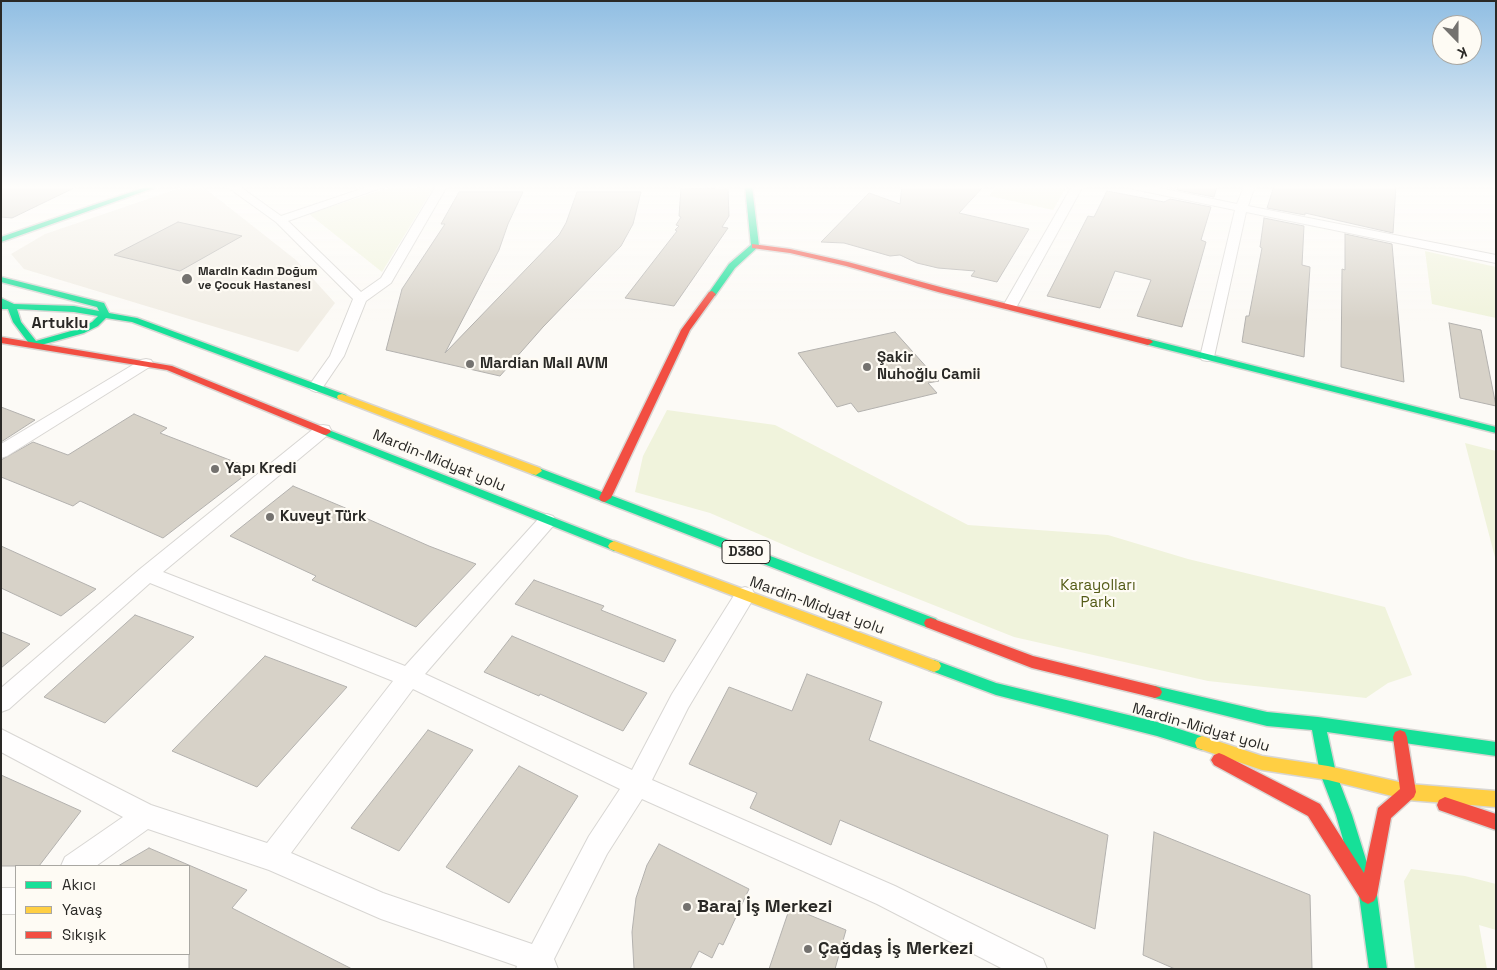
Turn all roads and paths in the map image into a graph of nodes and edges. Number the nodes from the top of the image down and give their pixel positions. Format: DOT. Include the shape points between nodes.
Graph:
graph roads {
  1 [pos="26,231"];
  2 [pos="292,231"];
  3 [pos="415,231"];
  4 [pos="753,231"];
  5 [pos="1052,231"];
  6 [pos="1236,231"];
  7 [pos="1354,231"];
  8 [pos="1,240"];
  9 [pos="755,246"];
  10 [pos="1496,259"];
  11 [pos="1,279"];
  12 [pos="360,299"];
  13 [pos="4,304"];
  14 [pos="1010,306"];
  15 [pos="103,309"];
  16 [pos="1,340"];
  17 [pos="34,344"];
  18 [pos="1206,357"];
  19 [pos="146,363"];
  20 [pos="316,387"];
  21 [pos="322,430"];
  22 [pos="1496,430"];
  23 [pos="1,452"];
  24 [pos="605,498"];
  25 [pos="547,522"];
  26 [pos="146,574"];
  27 [pos="745,595"];
  28 [pos="409,677"];
  29 [pos="1,702"];
  30 [pos="1318,724"];
  31 [pos="1157,729"];
  32 [pos="1400,737"];
  33 [pos="1,740"];
  34 [pos="1496,744"];
  35 [pos="1478,747"];
  36 [pos="1496,749"];
  37 [pos="1328,772"];
  38 [pos="637,784"];
  39 [pos="1408,792"];
  40 [pos="1496,799"];
  41 [pos="146,816"];
  42 [pos="1496,822"];
  43 [pos="272,858"];
  44 [pos="75,865"];
  45 [pos="1368,895"];
  46 [pos="1,901"];
  47 [pos="15,901"];
  48 [pos="538,966"];
  49 [pos="1033,969"];
  50 [pos="1378,969"];
  1 -- 8 [label="main road"];
  2 -- 12 [label="street"];
  3 -- 12 [label="street" via="386,280"];
  4 -- 9 [label="main road"];
  5 -- 14 [label="street"];
  6 -- 18 [label="street"];
  7 -- 10 [label="street"];
  9 -- 14 [label="main road" via="848,264"];
  9 -- 24 [label="main road" via="732,266 686,330"];
  11 -- 15 [label="main road"];
  12 -- 20 [label="street" via="338,356"];
  13 -- 15 [label="main road, Mardin-Midyat yolu / D380"];
  13 -- 17 [label="main road"];
  14 -- 18 [label="main road"];
  15 -- 17 [label="main road" via="95,324"];
  15 -- 20 [label="main road, Mardin-Midyat yolu / D380"];
  16 -- 17 [label="main road, Mardin-Midyat yolu / D380"];
  17 -- 19 [label="main road, Mardin-Midyat yolu / D380"];
  18 -- 22 [label="main road"];
  19 -- 21 [label="main road, Mardin-Midyat yolu / D380" via="169,368"];
  19 -- 23 [label="street"];
  20 -- 24 [label="main road, Mardin-Midyat yolu / D380"];
  21 -- 25 [label="main road, Mardin-Midyat yolu / D380"];
  21 -- 26 [label="street"];
  24 -- 30 [label="main road, Mardin-Midyat yolu / D380" via="1032,662 1267,719"];
  25 -- 27 [label="main road, Mardin-Midyat yolu / D380"];
  25 -- 28 [label="street"];
  26 -- 28 [label="street"];
  26 -- 29 [label="street"];
  27 -- 31 [label="main road, Mardin-Midyat yolu / D380" via="996,689"];
  27 -- 38 [label="street" via="680,701"];
  28 -- 38 [label="street"];
  28 -- 43 [label="street"];
  30 -- 32 [label="main road, Mardin-Midyat yolu / D380"];
  30 -- 37 [label="main road"];
  31 -- 37 [label="main road, Mardin-Midyat yolu / D380" via="1262,763"];
  31 -- 45 [label="main road" via="1314,810"];
  32 -- 35 [label="main road, Mardin-Midyat yolu / D380"];
  32 -- 39 [label="main road"];
  33 -- 41 [label="street"];
  34 -- 35 [label="main road"];
  35 -- 36 [label="main road, Mardin-Midyat yolu / D380"];
  37 -- 39 [label="main road, Mardin-Midyat yolu / D380"];
  37 -- 45 [label="main road"];
  38 -- 48 [label="street" via="598,845"];
  38 -- 49 [label="street" via="886,895"];
  39 -- 40 [label="main road, Mardin-Midyat yolu / D380"];
  39 -- 42 [label="main road"];
  39 -- 45 [label="main road" via="1384,814"];
  41 -- 43 [label="street"];
  41 -- 44 [label="street"];
  43 -- 48 [label="street" via="381,906"];
  45 -- 50 [label="main road"];
  46 -- 47 [label="street"];
}
